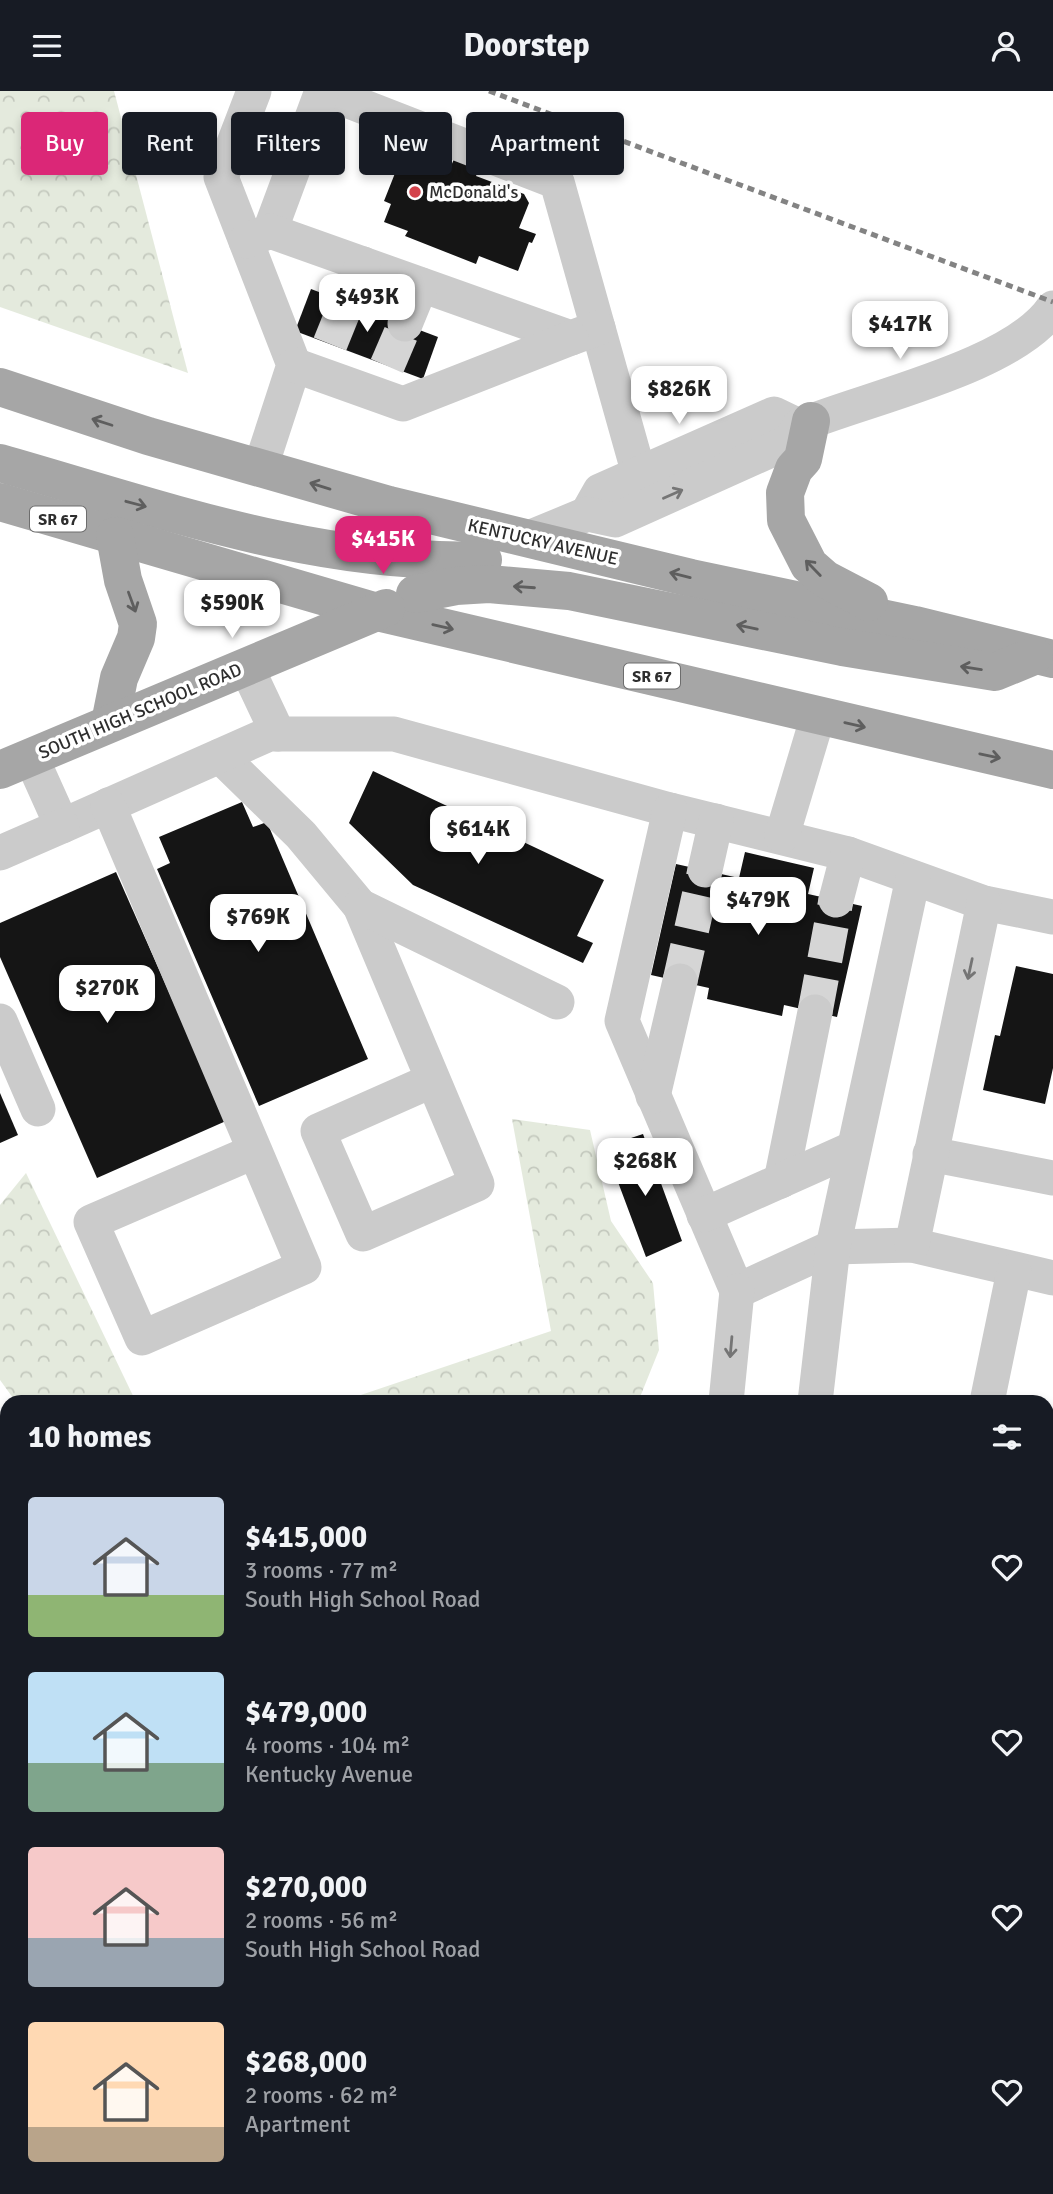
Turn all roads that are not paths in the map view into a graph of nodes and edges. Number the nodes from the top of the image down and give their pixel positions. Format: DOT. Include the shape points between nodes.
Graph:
graph roads {
  1 [pos="254,91"];
  2 [pos="322,91"];
  3 [pos="258,236"];
  4 [pos="363,264"];
  5 [pos="421,285"];
  6 [pos="347,302"];
  7 [pos="1053,308"];
  8 [pos="405,324"];
  9 [pos="585,333"];
  10 [pos="314,361"];
  11 [pos="0,387"];
  12 [pos="805,424"];
  13 [pos="0,463"];
  14 [pos="260,469"];
  15 [pos="639,474"];
  16 [pos="0,502"];
  17 [pos="587,514"];
  18 [pos="115,536"];
  19 [pos="529,538"];
  20 [pos="483,560"];
  21 [pos="415,594"];
  22 [pos="377,612"];
  23 [pos="915,625"];
  24 [pos="1044,657"];
  25 [pos="246,666"];
  26 [pos="818,716"];
  27 [pos="110,723"];
  28 [pos="278,734"];
  29 [pos="220,756"];
  30 [pos="16,763"];
  31 [pos="1053,770"];
  32 [pos="108,805"];
  33 [pos="670,810"];
  34 [pos="716,821"];
  35 [pos="62,826"];
  36 [pos="782,836"];
  37 [pos="0,853"];
  38 [pos="848,854"];
  39 [pos="705,870"];
  40 [pos="913,878"];
  41 [pos="836,900"];
  42 [pos="984,902"];
  43 [pos="359,906"];
  44 [pos="1053,918"];
  45 [pos="680,981"];
  46 [pos="558,1002"];
  47 [pos="815,1012"];
  48 [pos="0,1021"];
  49 [pos="433,1080"];
  50 [pos="653,1095"];
  51 [pos="38,1109"];
  52 [pos="854,1148"];
  53 [pos="255,1151"];
  54 [pos="930,1154"];
  55 [pos="1053,1178"];
  56 [pos="781,1181"];
  57 [pos="704,1215"];
  58 [pos="912,1245"];
  59 [pos="833,1247"];
  60 [pos="1014,1271"];
  61 [pos="1053,1278"];
  62 [pos="737,1291"];
  63 [pos="727,1395"];
  64 [pos="816,1395"];
  65 [pos="988,1395"];
  1 -- 3 [label="street" via="221,177"];
  2 -- 3 [label="street"];
  2 -- 9 [label="street" via="557,182"];
  3 -- 4 [label="street"];
  3 -- 10 [label="street"];
  4 -- 5 [label="street"];
  4 -- 6 [label="street"];
  5 -- 8 [label="street"];
  5 -- 9 [label="street"];
  7 -- 12 [label="street, SOUTH HIGH SCHOOL ROAD" via="1022,339 990,356"];
  9 -- 10 [label="street" via="403,404 382,380"];
  9 -- 15 [label="street"];
  10 -- 14 [label="street"];
  14 -- 11 [label="main road, KENTUCKY AVENUE, one-way"];
  12 -- 15 [label="street, SOUTH HIGH SCHOOL ROAD" via="774,414"];
  17 -- 12 [label="street, SOUTH HIGH SCHOOL ROAD, one-way" via="615,520 791,441"];
  23 -- 12 [label="main road, one-way" via="825,579 800,552 786,520 785,493 803,459"];
  13 -- 20 [label="main road, one-way" via="136,504 297,543 404,559"];
  19 -- 14 [label="main road, KENTUCKY AVENUE, one-way"];
  15 -- 17 [label="street, SOUTH HIGH SCHOOL ROAD" via="600,491"];
  16 -- 18 [label="main road, SR 67"];
  17 -- 19 [label="street, SOUTH HIGH SCHOOL ROAD"];
  18 -- 22 [label="main road, SR 67"];
  18 -- 27 [label="main road, one-way" via="138,624 119,678"];
  19 -- 20 [label="main road, SOUTH HIGH SCHOOL ROAD"];
  23 -- 19 [label="main road, KENTUCKY AVENUE, one-way"];
  20 -- 21 [label="main road, SOUTH HIGH SCHOOL ROAD"];
  21 -- 22 [label="main road, SOUTH HIGH SCHOOL ROAD"];
  24 -- 21 [label="main road, one-way" via="995,672 842,647 569,591 489,584"];
  22 -- 25 [label="main road, SOUTH HIGH SCHOOL ROAD"];
  22 -- 26 [label="main road, SR 67, one-way"];
  23 -- 24 [label="main road, KENTUCKY AVENUE"];
  25 -- 27 [label="main road, SOUTH HIGH SCHOOL ROAD"];
  25 -- 28 [label="street"];
  26 -- 31 [label="main road, SR 67, one-way"];
  26 -- 36 [label="street"];
  27 -- 30 [label="main road, SOUTH HIGH SCHOOL ROAD"];
  28 -- 29 [label="street" via="268,734"];
  28 -- 33 [label="street" via="394,734"];
  29 -- 32 [label="street"];
  29 -- 43 [label="street" via="301,835"];
  30 -- 35 [label="street"];
  32 -- 35 [label="street"];
  32 -- 53 [label="street"];
  33 -- 34 [label="street"];
  33 -- 50 [label="street" via="622,1021"];
  34 -- 36 [label="street"];
  34 -- 39 [label="street"];
  35 -- 37 [label="street"];
  36 -- 38 [label="street"];
  38 -- 40 [label="street"];
  38 -- 41 [label="street"];
  40 -- 42 [label="street"];
  40 -- 52 [label="street"];
  42 -- 44 [label="street"];
  42 -- 54 [label="street, one-way"];
  43 -- 46 [label="street"];
  43 -- 49 [label="street"];
  45 -- 50 [label="street"];
  47 -- 56 [label="street"];
  48 -- 51 [label="street"];
  49 -- 49 [label="street" via="477,1184 363,1234 318,1131"];
  50 -- 57 [label="street"];
  52 -- 56 [label="street"];
  52 -- 59 [label="street"];
  53 -- 53 [label="street" via="91,1222 142,1338 304,1267"];
  54 -- 55 [label="street"];
  54 -- 58 [label="street"];
  56 -- 57 [label="street"];
  57 -- 62 [label="street"];
  58 -- 59 [label="street"];
  58 -- 60 [label="street"];
  59 -- 62 [label="street"];
  59 -- 64 [label="street"];
  60 -- 61 [label="street"];
  60 -- 65 [label="street"];
  62 -- 63 [label="street, one-way"];
}
